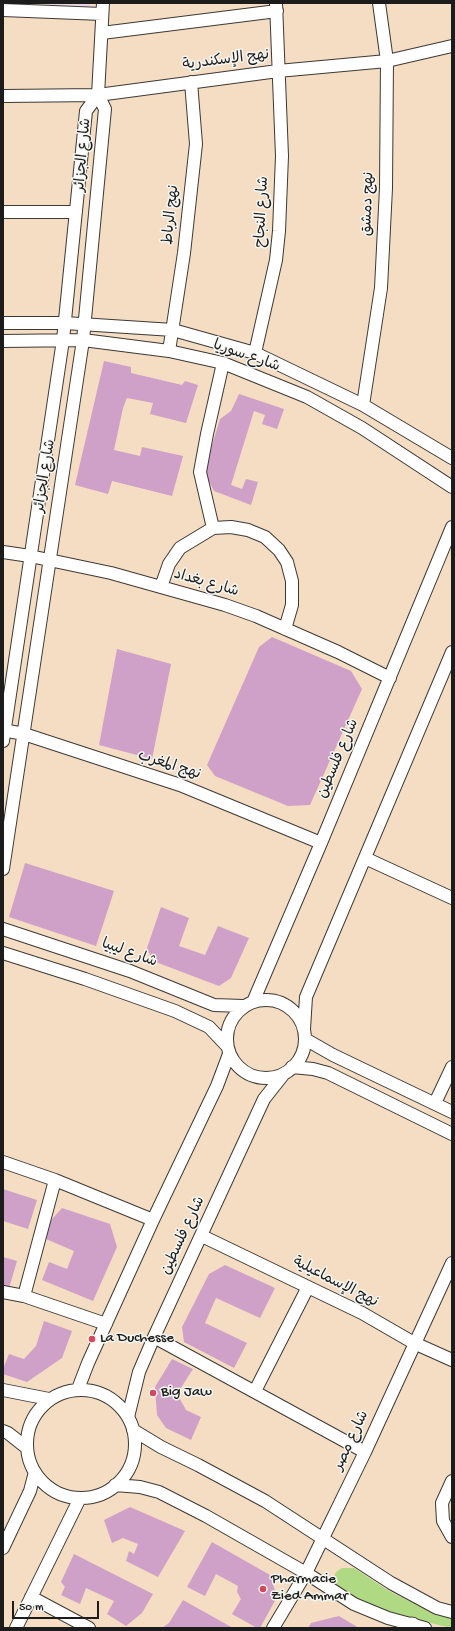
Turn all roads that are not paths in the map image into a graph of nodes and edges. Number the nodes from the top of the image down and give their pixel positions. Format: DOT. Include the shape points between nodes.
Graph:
graph roads {
  1 [pos="379,3"];
  2 [pos="276,7"];
  3 [pos="102,8"];
  4 [pos="3,10"];
  5 [pos="102,33"];
  6 [pos="452,46"];
  7 [pos="387,61"];
  8 [pos="278,71"];
  9 [pos="190,82"];
  10 [pos="98,95"];
  11 [pos="3,96"];
  12 [pos="3,212"];
  13 [pos="76,212"];
  14 [pos="3,323"];
  15 [pos="65,323"];
  16 [pos="85,324"];
  17 [pos="173,330"];
  18 [pos="63,340"];
  19 [pos="83,340"];
  20 [pos="3,341"];
  21 [pos="169,351"];
  22 [pos="255,353"];
  23 [pos="223,363"];
  24 [pos="363,405"];
  25 [pos="388,420"];
  26 [pos="376,437"];
  27 [pos="452,458"];
  28 [pos="452,487"];
  29 [pos="452,527"];
  30 [pos="213,528"];
  31 [pos="3,552"];
  32 [pos="30,556"];
  33 [pos="50,560"];
  34 [pos="161,587"];
  35 [pos="285,629"];
  36 [pos="452,652"];
  37 [pos="390,678"];
  38 [pos="4,734"];
  39 [pos="24,734"];
  40 [pos="321,843"];
  41 [pos="365,858"];
  42 [pos="3,869"];
  43 [pos="452,898"];
  44 [pos="3,929"];
  45 [pos="3,953"];
  46 [pos="248,1004"];
  47 [pos="305,1034"];
  48 [pos="228,1050"];
  49 [pos="452,1067"];
  50 [pos="287,1071"];
  51 [pos="434,1103"];
  52 [pos="452,1112"];
  53 [pos="452,1134"];
  54 [pos="3,1162"];
  55 [pos="54,1180"];
  56 [pos="153,1220"];
  57 [pos="202,1236"];
  58 [pos="452,1263"];
  59 [pos="308,1287"];
  60 [pos="3,1292"];
  61 [pos="24,1296"];
  62 [pos="106,1324"];
  63 [pos="154,1337"];
  64 [pos="414,1343"];
  65 [pos="452,1360"];
  66 [pos="78,1389"];
  67 [pos="3,1390"];
  68 [pos="255,1391"];
  69 [pos="50,1399"];
  70 [pos="128,1417"];
  71 [pos="133,1430"];
  72 [pos="3,1431"];
  73 [pos="27,1448"];
  74 [pos="365,1452"];
  75 [pos="35,1472"];
  76 [pos="452,1481"];
  77 [pos="115,1485"];
  78 [pos="80,1498"];
  79 [pos="452,1537"];
  80 [pos="324,1538"];
  81 [pos="3,1548"];
  82 [pos="306,1573"];
  83 [pos="31,1597"];
  84 [pos="452,1612"];
  85 [pos="386,1623"];
  86 [pos="417,1627"];
  87 [pos="16,1628"];
  88 [pos="89,1628"];
  89 [pos="273,1628"];
  1 -- 7 [label="street, نهج دمشق"];
  2 -- 5 [label="street"];
  2 -- 8 [label="street, شارع النجاح"];
  3 -- 4 [label="street"];
  3 -- 5 [label="street"];
  5 -- 10 [label="street"];
  6 -- 7 [label="street, نهج الإسكندرية"];
  7 -- 8 [label="street, نهج الإسكندرية"];
  7 -- 24 [label="street, نهج دمشق" via="386,188 381,288"];
  8 -- 9 [label="street, نهج الإسكندرية"];
  8 -- 22 [label="street, شارع النجاح" via="282,156 279,231 276,260"];
  9 -- 10 [label="street, نهج الإسكندرية"];
  9 -- 17 [label="street, نهج الرباط" via="196,144"];
  10 -- 11 [label="street, نهج الإسكندرية"];
  10 -- 13 [label="street, شارع الجزائر" via="86,111"];
  10 -- 16 [label="street, شارع الجزائر" via="105,109"];
  12 -- 13 [label="street"];
  13 -- 15 [label="street, شارع الجزائر"];
  14 -- 15 [label="street, شارع سوريا"];
  15 -- 16 [label="street, شارع سوريا"];
  15 -- 18 [label="street, شارع الجزائر"];
  16 -- 17 [label="street, شارع سوريا"];
  16 -- 19 [label="street, شارع الجزائر"];
  17 -- 21 [label="street, نهج الرباط"];
  17 -- 22 [label="street, شارع سوريا"];
  18 -- 19 [label="street, شارع سوريا"];
  18 -- 20 [label="street, شارع سوريا"];
  18 -- 32 [label="street, شارع الجزائر"];
  19 -- 21 [label="street, شارع سوريا"];
  19 -- 33 [label="street, شارع الجزائر"];
  21 -- 23 [label="street, شارع سوريا"];
  22 -- 24 [label="street, شارع سوريا"];
  23 -- 26 [label="street, شارع سوريا" via="307,397"];
  23 -- 30 [label="street" via="200,472"];
  24 -- 25 [label="street, شارع سوريا"];
  25 -- 26 [label="street"];
  25 -- 27 [label="street, شارع سوريا"];
  26 -- 28 [label="street, شارع سوريا"];
  29 -- 37 [label="street, شارع فلسطين"];
  30 -- 34 [label="street" via="180,548 169,564"];
  30 -- 35 [label="street" via="231,526 248,530 265,537 279,550 287,562 292,581 292,605"];
  31 -- 32 [label="street, شارع بغداد"];
  32 -- 33 [label="street, شارع بغداد"];
  32 -- 38 [label="street, شارع الجزائر"];
  33 -- 34 [label="street, شارع بغداد"];
  33 -- 39 [label="street, شارع الجزائر"];
  34 -- 35 [label="street, شارع بغداد" via="225,605"];
  35 -- 37 [label="street, شارع بغداد"];
  36 -- 41 [label="street"];
  37 -- 40 [label="street, شارع فلسطين"];
  38 -- 39 [label="street, نهج المغرب"];
  39 -- 40 [label="street, نهج المغرب" via="180,785"];
  39 -- 42 [label="street, شارع الجزائر"];
  40 -- 46 [label="street, شارع فلسطين"];
  41 -- 43 [label="street"];
  41 -- 47 [label="street" via="306,997"];
  44 -- 46 [label="street, شارع ليبيا" via="123,968 214,1004"];
  45 -- 48 [label="street" via="175,1011 209,1027"];
  46 -- 47 [label="street" via="266,999 278,1001 299,1017"];
  46 -- 48 [label="street" via="235,1014 229,1024 226,1035"];
  47 -- 50 [label="street" via="304,1050 299,1061"];
  47 -- 51 [label="street" via="333,1055"];
  48 -- 50 [label="street" via="234,1063 251,1076 272,1078"];
  48 -- 56 [label="street" via="217,1086"];
  49 -- 51 [label="street"];
  50 -- 53 [label="street" via="313,1068 328,1073"];
  50 -- 57 [label="street, شارع فلسطين" via="264,1099"];
  51 -- 52 [label="street"];
  54 -- 55 [label="street"];
  55 -- 56 [label="street"];
  55 -- 61 [label="street"];
  56 -- 62 [label="street"];
  57 -- 59 [label="street, نهج الإسماعيلية"];
  57 -- 63 [label="street, شارع فلسطين"];
  58 -- 64 [label="street, شارع مصر"];
  59 -- 64 [label="street, نهج الإسماعيلية"];
  59 -- 68 [label="street"];
  60 -- 61 [label="street"];
  61 -- 62 [label="street"];
  62 -- 66 [label="street"];
  63 -- 68 [label="street"];
  63 -- 70 [label="street, شارع فلسطين" via="139,1372"];
  64 -- 65 [label="street, نهج الإسماعيلية"];
  64 -- 74 [label="street, شارع مصر"];
  66 -- 69 [label="street" via="63,1392"];
  66 -- 70 [label="street" via="107,1396 119,1405"];
  67 -- 69 [label="street"];
  68 -- 74 [label="street"];
  69 -- 73 [label="street" via="38,1410 31,1423"];
  70 -- 71 [label="street"];
  71 -- 77 [label="street" via="135,1446 131,1463 123,1478"];
  71 -- 80 [label="street" via="253,1494"];
  72 -- 73 [label="street"];
  73 -- 75 [label="street"];
  74 -- 80 [label="street, شارع مصر"];
  75 -- 78 [label="street" via="50,1489 65,1496"];
  75 -- 81 [label="street" via="30,1491"];
  76 -- 79 [label="street" via="442,1503 443,1521"];
  77 -- 78 [label="street" via="96,1496"];
  77 -- 82 [label="street" via="160,1492"];
  78 -- 83 [label="street"];
  80 -- 82 [label="street, شارع مصر"];
  80 -- 84 [label="street" via="391,1583 437,1608"];
  82 -- 85 [label="street"];
  82 -- 89 [label="street, شارع مصر"];
  83 -- 87 [label="street"];
  83 -- 88 [label="street"];
  85 -- 86 [label="street"];
}
